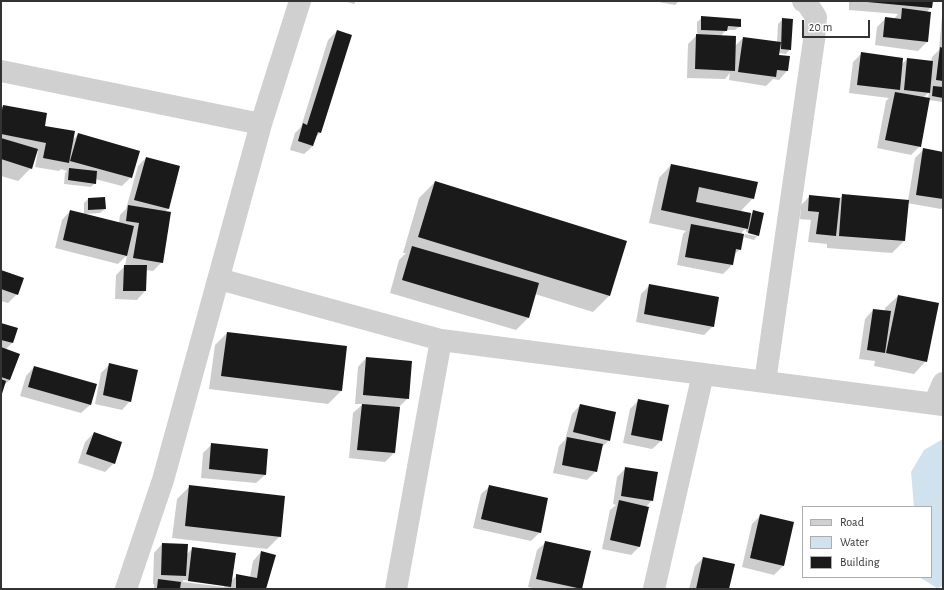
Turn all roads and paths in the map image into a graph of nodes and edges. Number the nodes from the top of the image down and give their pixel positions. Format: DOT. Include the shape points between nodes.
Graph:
graph roads {
  1 [pos="300,1"];
  2 [pos="803,1"];
  3 [pos="1,71"];
  4 [pos="261,124"];
  5 [pos="219,278"];
  6 [pos="441,340"];
  7 [pos="703,374"];
  8 [pos="765,382"];
  9 [pos="943,383"];
  10 [pos="938,405"];
  11 [pos="126,589"];
  12 [pos="396,589"];
  13 [pos="654,589"];
  1 -- 4 [label="street"];
  2 -- 8 [label="street" via="816,17 814,40"];
  3 -- 4 [label="street"];
  4 -- 5 [label="street"];
  5 -- 6 [label="street"];
  5 -- 11 [label="street" via="163,480"];
  6 -- 7 [label="street"];
  6 -- 12 [label="street"];
  7 -- 8 [label="street"];
  7 -- 13 [label="street"];
  8 -- 10 [label="street"];
  9 -- 10 [label="street"];
}
